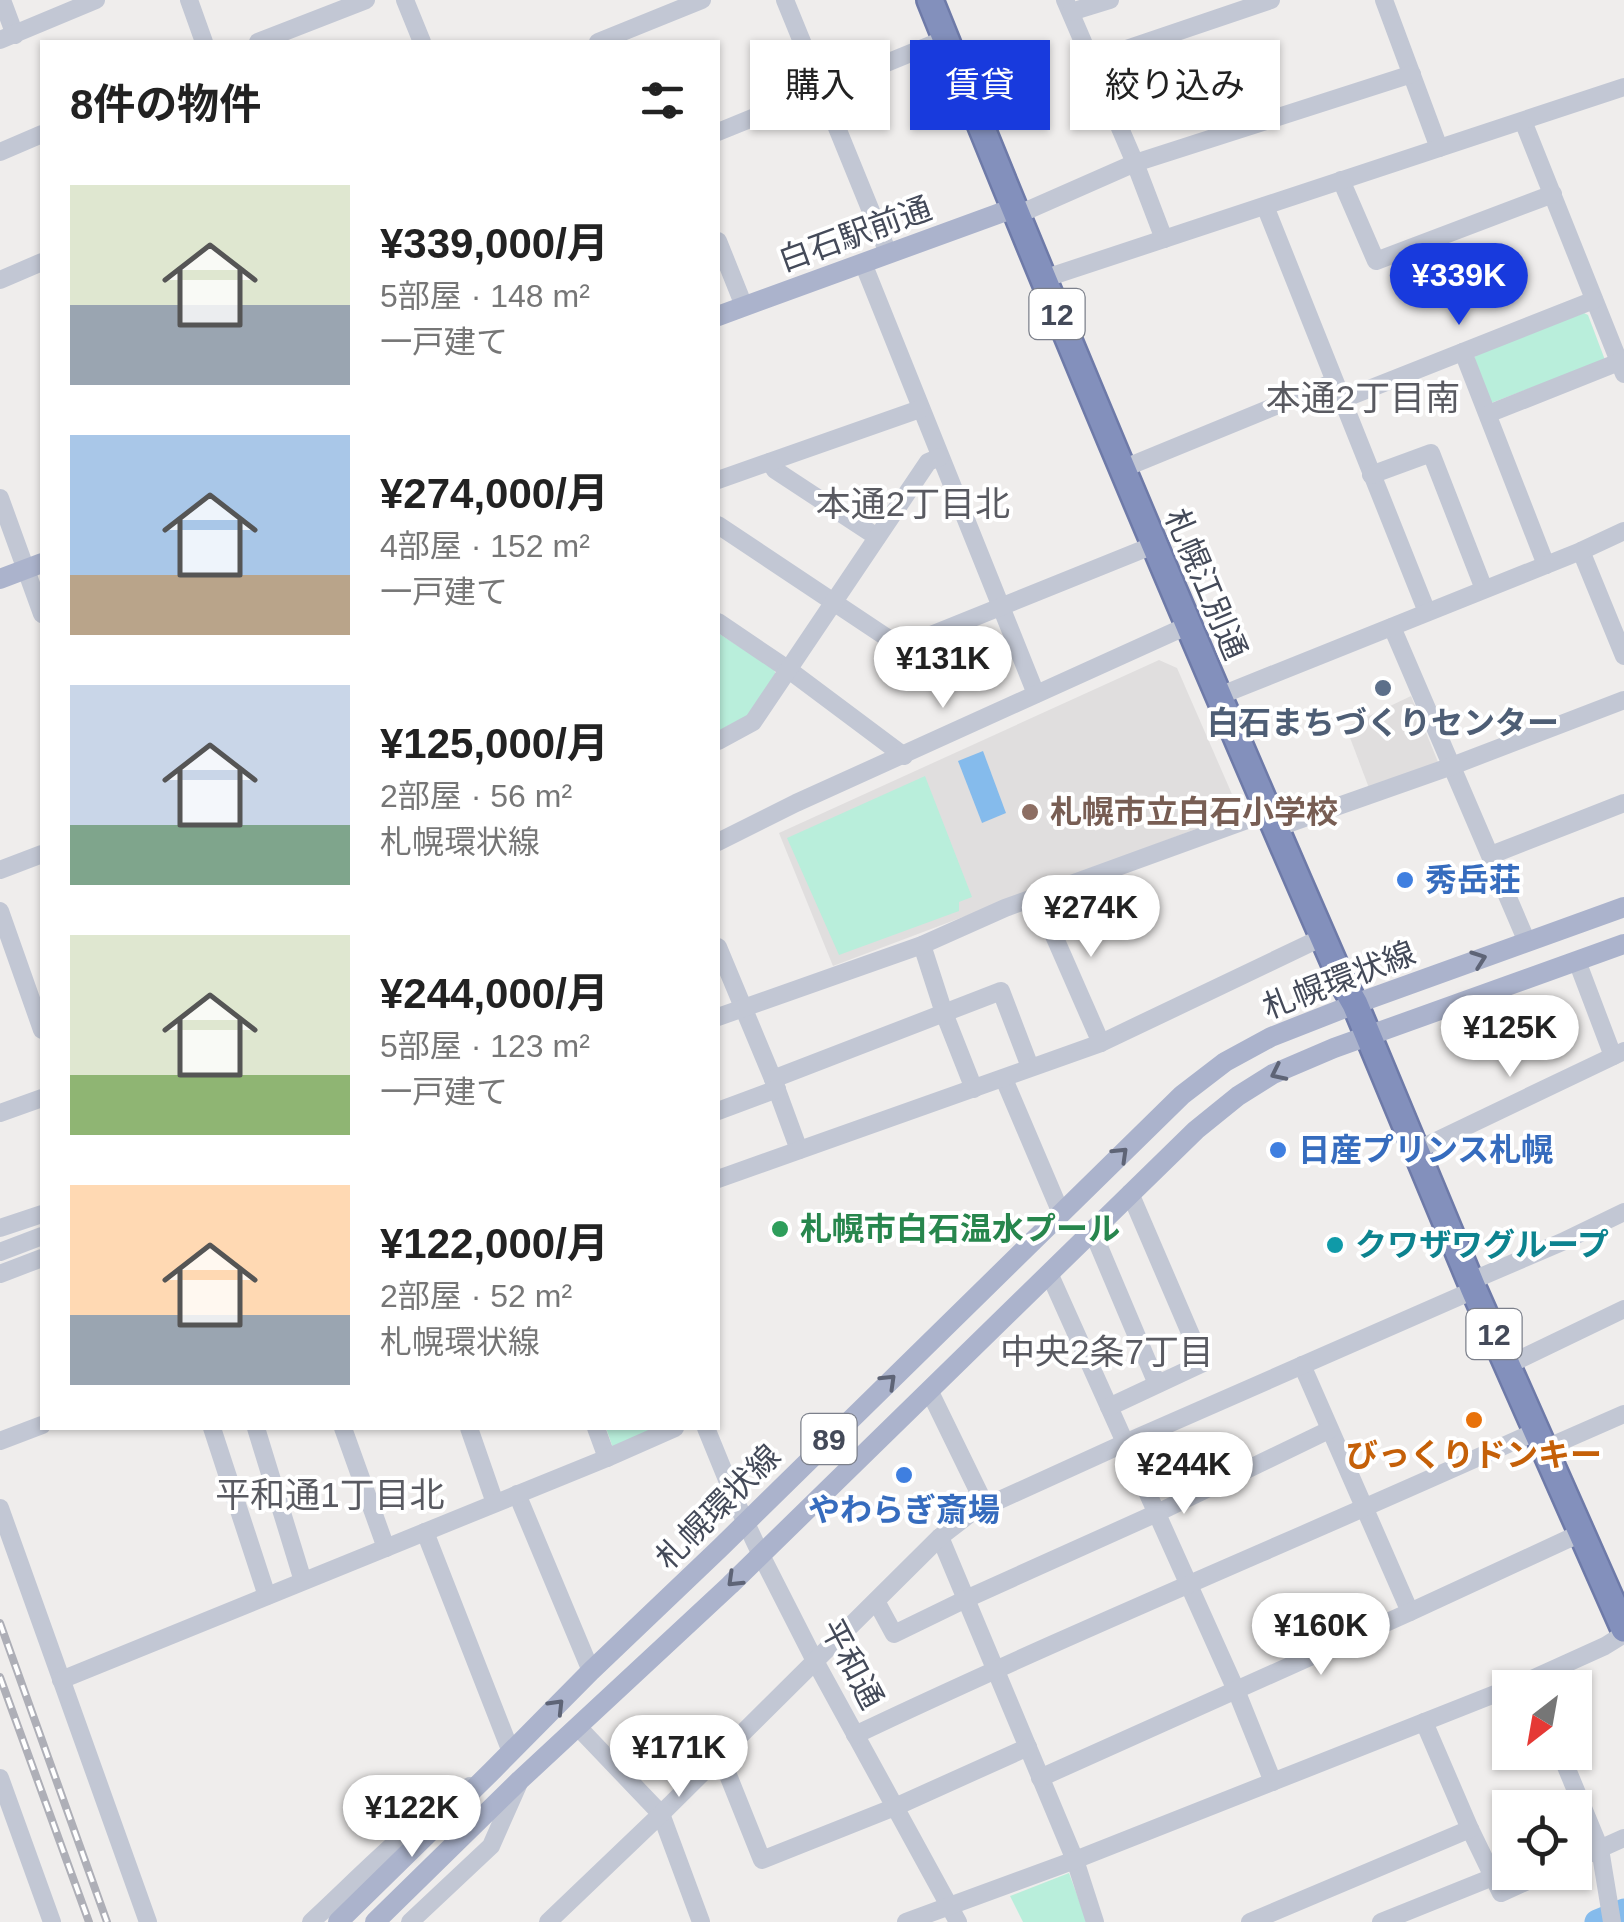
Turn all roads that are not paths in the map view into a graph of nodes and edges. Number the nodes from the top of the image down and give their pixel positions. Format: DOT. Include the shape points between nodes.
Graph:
graph roads {
  1 [pos="2,0"];
  2 [pos="96,0"];
  3 [pos="188,0"];
  4 [pos="366,0"];
  5 [pos="405,0"];
  6 [pos="702,0"];
  7 [pos="785,0"];
  8 [pos="930,0"];
  9 [pos="1110,0"];
  10 [pos="1272,0"];
  11 [pos="1384,0"];
  12 [pos="1068,6"];
  13 [pos="632,36"];
  14 [pos="7,37"];
  15 [pos="945,39"];
  16 [pos="203,40"];
  17 [pos="263,40"];
  18 [pos="421,40"];
  19 [pos="802,40"];
  20 [pos="1083,40"];
  21 [pos="1154,40"];
  22 [pos="890,61"];
  23 [pos="1412,74"];
  24 [pos="1624,87"];
  25 [pos="750,119"];
  26 [pos="1523,121"];
  27 [pos="838,130"];
  28 [pos="1121,130"];
  29 [pos="720,131"];
  30 [pos="40,135"];
  31 [pos="1439,148"];
  32 [pos="0,152"];
  33 [pos="1135,164"];
  34 [pos="1342,180"];
  35 [pos="1553,194"];
  36 [pos="1264,206"];
  37 [pos="1015,212"];
  38 [pos="1164,239"];
  39 [pos="720,247"];
  40 [pos="888,253"];
  41 [pos="40,263"];
  42 [pos="864,263"];
  43 [pos="1043,279"];
  44 [pos="0,280"];
  45 [pos="1594,300"];
  46 [pos="744,306"];
  47 [pos="720,315"];
  48 [pos="1463,352"];
  49 [pos="1622,368"];
  50 [pos="1334,382"];
  51 [pos="1341,400"];
  52 [pos="920,409"];
  53 [pos="1488,414"];
  54 [pos="940,457"];
  55 [pos="770,462"];
  56 [pos="1122,469"];
  57 [pos="1371,475"];
  58 [pos="720,479"];
  59 [pos="0,498"];
  60 [pos="720,526"];
  61 [pos="1624,530"];
  62 [pos="877,537"];
  63 [pos="1154,545"];
  64 [pos="1580,550"];
  65 [pos="1546,565"];
  66 [pos="34,566"];
  67 [pos="0,579"];
  68 [pos="1484,590"];
  69 [pos="40,602"];
  70 [pos="834,604"];
  71 [pos="1000,606"];
  72 [pos="1426,612"];
  73 [pos="720,623"];
  74 [pos="1190,626"];
  75 [pos="1392,626"];
  76 [pos="1624,656"];
  77 [pos="789,670"];
  78 [pos="1036,694"];
  79 [pos="1219,696"];
  80 [pos="1624,700"];
  81 [pos="720,740"];
  82 [pos="904,756"];
  83 [pos="1452,766"];
  84 [pos="1624,804"];
  85 [pos="1272,820"];
  86 [pos="720,841"];
  87 [pos="40,855"];
  88 [pos="1491,855"];
  89 [pos="0,870"];
  90 [pos="1037,896"];
  91 [pos="1624,907"];
  92 [pos="0,911"];
  93 [pos="1323,937"];
  94 [pos="1528,942"];
  95 [pos="1624,944"];
  96 [pos="922,945"];
  97 [pos="720,952"];
  98 [pos="1577,961"];
  99 [pos="1355,1004"];
  100 [pos="743,1008"];
  101 [pos="944,1013"];
  102 [pos="720,1016"];
  103 [pos="40,1024"];
  104 [pos="1368,1037"];
  105 [pos="1101,1043"];
  106 [pos="1619,1054"];
  107 [pos="1030,1067"];
  108 [pos="1004,1079"];
  109 [pos="775,1084"];
  110 [pos="974,1089"];
  111 [pos="40,1099"];
  112 [pos="720,1110"];
  113 [pos="0,1113"];
  114 [pos="800,1150"];
  115 [pos="1415,1151"];
  116 [pos="720,1178"];
  117 [pos="1130,1193"];
  118 [pos="1624,1212"];
  119 [pos="1061,1213"];
  120 [pos="40,1215"];
  121 [pos="0,1228"];
  122 [pos="1092,1230"];
  123 [pos="40,1237"];
  124 [pos="0,1252"];
  125 [pos="40,1265"];
  126 [pos="1048,1273"];
  127 [pos="0,1274"];
  128 [pos="1472,1286"];
  129 [pos="1624,1309"];
  130 [pos="1302,1365"];
  131 [pos="1508,1365"];
  132 [pos="1157,1384"];
  133 [pos="929,1390"];
  134 [pos="1109,1407"];
  135 [pos="1624,1414"];
  136 [pos="40,1426"];
  137 [pos="213,1430"];
  138 [pos="257,1430"];
  139 [pos="343,1430"];
  140 [pos="470,1430"];
  141 [pos="597,1430"];
  142 [pos="670,1430"];
  143 [pos="707,1430"];
  144 [pos="1329,1430"];
  145 [pos="1540,1440"];
  146 [pos="0,1441"];
  147 [pos="1125,1442"];
  148 [pos="607,1458"];
  149 [pos="517,1494"];
  150 [pos="495,1503"];
  151 [pos="986,1507"];
  152 [pos="0,1508"];
  153 [pos="1365,1509"];
  154 [pos="1156,1513"];
  155 [pos="745,1522"];
  156 [pos="425,1532"];
  157 [pos="1581,1533"];
  158 [pos="940,1537"];
  159 [pos="386,1548"];
  160 [pos="760,1555"];
  161 [pos="303,1581"];
  162 [pos="1189,1585"];
  163 [pos="267,1596"];
  164 [pos="966,1599"];
  165 [pos="876,1601"];
  166 [pos="1410,1612"];
  167 [pos="1624,1632"];
  168 [pos="815,1661"];
  169 [pos="995,1669"];
  170 [pos="591,1670"];
  171 [pos="1555,1670"];
  172 [pos="61,1680"];
  173 [pos="1236,1690"];
  174 [pos="1492,1697"];
  175 [pos="1424,1722"];
  176 [pos="578,1727"];
  177 [pos="856,1735"];
  178 [pos="1028,1747"];
  179 [pos="511,1752"];
  180 [pos="720,1755"];
  181 [pos="1567,1770"];
  182 [pos="492,1771"];
  183 [pos="0,1778"];
  184 [pos="1040,1778"];
  185 [pos="520,1780"];
  186 [pos="1273,1782"];
  187 [pos="895,1806"];
  188 [pos="660,1814"];
  189 [pos="1470,1829"];
  190 [pos="1624,1838"];
  191 [pos="1600,1849"];
  192 [pos="1592,1853"];
  193 [pos="1074,1860"];
  194 [pos="1492,1875"];
  195 [pos="1492,1877"];
  196 [pos="953,1914"];
  197 [pos="52,1922"];
  198 [pos="148,1922"];
  199 [pos="312,1922"];
  200 [pos="338,1922"];
  201 [pos="375,1922"];
  202 [pos="410,1922"];
  203 [pos="548,1922"];
  204 [pos="701,1922"];
  205 [pos="906,1922"];
  206 [pos="1096,1922"];
  207 [pos="1250,1922"];
  208 [pos="1382,1922"];
  209 [pos="1612,1922"];
  1 -- 14 [label="street"];
  2 -- 14 [label="street"];
  3 -- 16 [label="street"];
  4 -- 17 [label="street"];
  5 -- 18 [label="street"];
  6 -- 13 [label="street"];
  7 -- 19 [label="street"];
  8 -- 15 [label="highway, 札幌江別通 / 12"];
  9 -- 12 [label="street"];
  10 -- 21 [label="street"];
  11 -- 23 [label="street"];
  12 -- 20 [label="street"];
  15 -- 22 [label="street"];
  15 -- 37 [label="highway, 札幌江別通 / 12"];
  23 -- 31 [label="street"];
  23 -- 33 [label="street"];
  24 -- 26 [label="street"];
  25 -- 29 [label="street"];
  26 -- 31 [label="street"];
  26 -- 35 [label="street"];
  27 -- 40 [label="street"];
  28 -- 33 [label="street"];
  30 -- 32 [label="street"];
  31 -- 34 [label="street"];
  33 -- 37 [label="street"];
  33 -- 38 [label="street"];
  34 -- 35 [label="street" via="1376,261"];
  34 -- 36 [label="street"];
  35 -- 45 [label="street"];
  36 -- 38 [label="street"];
  36 -- 50 [label="street"];
  37 -- 40 [label="main road, 白石駅前通"];
  37 -- 43 [label="highway, 札幌江別通 / 12"];
  38 -- 43 [label="street"];
  39 -- 46 [label="street"];
  40 -- 42 [label="main road, 白石駅前通"];
  41 -- 44 [label="street"];
  42 -- 46 [label="main road, 白石駅前通"];
  42 -- 52 [label="street"];
  43 -- 56 [label="highway, 札幌江別通 / 12"];
  45 -- 48 [label="street"];
  45 -- 49 [label="street"];
  46 -- 47 [label="main road, 白石駅前通"];
  48 -- 51 [label="street"];
  48 -- 53 [label="street"];
  49 -- 53 [label="street"];
  50 -- 51 [label="street"];
  50 -- 56 [label="street"];
  51 -- 57 [label="street"];
  52 -- 54 [label="street"];
  52 -- 55 [label="street"];
  53 -- 65 [label="street"];
  54 -- 62 [label="street" via="928,462"];
  54 -- 71 [label="street"];
  55 -- 58 [label="street"];
  55 -- 62 [label="street"];
  56 -- 63 [label="highway, 札幌江別通 / 12"];
  57 -- 68 [label="street" via="1430,453"];
  57 -- 72 [label="street"];
  59 -- 66 [label="street"];
  60 -- 70 [label="street"];
  61 -- 64 [label="street"];
  62 -- 70 [label="street"];
  63 -- 71 [label="street"];
  63 -- 74 [label="highway, 札幌江別通 / 12"];
  64 -- 65 [label="street"];
  64 -- 76 [label="street"];
  65 -- 68 [label="street"];
  66 -- 67 [label="main road"];
  66 -- 69 [label="street"];
  68 -- 72 [label="street"];
  70 -- 71 [label="street" via="902,646"];
  70 -- 77 [label="street"];
  71 -- 78 [label="street"];
  72 -- 75 [label="street"];
  73 -- 77 [label="street"];
  74 -- 78 [label="street"];
  74 -- 79 [label="highway, 札幌江別通 / 12"];
  75 -- 79 [label="street"];
  75 -- 83 [label="street"];
  77 -- 81 [label="street" via="754,722"];
  77 -- 82 [label="street"];
  78 -- 82 [label="street"];
  79 -- 85 [label="highway, 札幌江別通 / 12"];
  80 -- 83 [label="street"];
  82 -- 86 [label="street"];
  83 -- 85 [label="street"];
  83 -- 88 [label="street"];
  84 -- 88 [label="street"];
  85 -- 90 [label="street"];
  85 -- 93 [label="highway, 札幌江別通 / 12"];
  87 -- 89 [label="street"];
  88 -- 94 [label="street"];
  90 -- 96 [label="street"];
  90 -- 105 [label="street"];
  91 -- 94 [label="main road, 札幌環状線 / 89"];
  92 -- 103 [label="street"];
  93 -- 99 [label="highway, 札幌江別通 / 12"];
  93 -- 105 [label="street"];
  99 -- 94 [label="main road, 札幌環状線 / 89, one-way"];
  95 -- 98 [label="main road, 札幌環状線 / 89"];
  96 -- 100 [label="street"];
  96 -- 101 [label="street"];
  97 -- 100 [label="street"];
  98 -- 104 [label="main road, 札幌環状線 / 89"];
  98 -- 106 [label="street"];
  99 -- 104 [label="highway, 札幌江別通 / 12"];
  119 -- 99 [label="main road, 札幌環状線 / 89, one-way" via="1182,1094 1225,1062"];
  100 -- 102 [label="street"];
  100 -- 109 [label="street"];
  101 -- 107 [label="street" via="1001,991"];
  101 -- 109 [label="street"];
  101 -- 110 [label="street"];
  104 -- 115 [label="highway, 札幌江別通 / 12"];
  104 -- 117 [label="main road, 札幌環状線 / 89, one-way" via="1238,1096"];
  105 -- 107 [label="street"];
  106 -- 115 [label="street"];
  107 -- 108 [label="street"];
  108 -- 110 [label="street"];
  108 -- 119 [label="street"];
  109 -- 112 [label="street"];
  109 -- 114 [label="street"];
  110 -- 114 [label="street"];
  111 -- 113 [label="street"];
  114 -- 116 [label="street"];
  115 -- 128 [label="highway, 札幌江別通 / 12"];
  117 -- 122 [label="main road, 札幌環状線 / 89"];
  117 -- 132 [label="street" via="1203,1363"];
  118 -- 128 [label="street"];
  155 -- 119 [label="main road, 札幌環状線 / 89, one-way"];
  120 -- 121 [label="street"];
  122 -- 126 [label="main road, 札幌環状線 / 89"];
  122 -- 132 [label="street"];
  123 -- 124 [label="street"];
  125 -- 127 [label="street"];
  126 -- 133 [label="main road, 札幌環状線 / 89"];
  126 -- 134 [label="street"];
  128 -- 130 [label="street"];
  128 -- 131 [label="highway, 札幌江別通 / 12"];
  129 -- 131 [label="street"];
  130 -- 144 [label="street"];
  130 -- 147 [label="street"];
  131 -- 145 [label="highway, 札幌江別通 / 12"];
  132 -- 134 [label="street"];
  133 -- 151 [label="street"];
  133 -- 160 [label="main road, 札幌環状線 / 89"];
  134 -- 147 [label="street"];
  135 -- 145 [label="street"];
  136 -- 146 [label="street"];
  137 -- 163 [label="street"];
  138 -- 161 [label="street"];
  139 -- 159 [label="street"];
  140 -- 150 [label="street"];
  141 -- 148 [label="street"];
  142 -- 148 [label="street"];
  143 -- 155 [label="street, 平和通"];
  144 -- 153 [label="street"];
  144 -- 154 [label="street"];
  145 -- 153 [label="street"];
  145 -- 157 [label="highway, 札幌江別通 / 12"];
  147 -- 151 [label="street"];
  147 -- 154 [label="street"];
  148 -- 149 [label="street"];
  149 -- 150 [label="street"];
  149 -- 170 [label="street"];
  150 -- 156 [label="street"];
  151 -- 158 [label="street"];
  152 -- 172 [label="street"];
  153 -- 162 [label="street"];
  153 -- 166 [label="street"];
  154 -- 162 [label="street"];
  154 -- 164 [label="street"];
  155 -- 160 [label="street, 平和通"];
  155 -- 170 [label="main road, 札幌環状線 / 89"];
  156 -- 159 [label="street"];
  156 -- 179 [label="street"];
  157 -- 166 [label="street"];
  157 -- 167 [label="highway, 札幌江別通 / 12"];
  158 -- 164 [label="street"];
  158 -- 165 [label="street"];
  159 -- 161 [label="street"];
  160 -- 168 [label="street, 平和通"];
  160 -- 176 [label="main road, 札幌環状線 / 89, one-way"];
  161 -- 163 [label="street"];
  162 -- 169 [label="street"];
  162 -- 173 [label="street"];
  163 -- 172 [label="street"];
  164 -- 165 [label="street" via="894,1634"];
  164 -- 169 [label="street"];
  165 -- 168 [label="street"];
  166 -- 173 [label="street"];
  167 -- 171 [label="street"];
  168 -- 177 [label="street, 平和通"];
  168 -- 180 [label="street"];
  169 -- 177 [label="street"];
  169 -- 178 [label="street"];
  179 -- 170 [label="main road, 札幌環状線 / 89, one-way"];
  172 -- 198 [label="street"];
  173 -- 184 [label="street"];
  173 -- 186 [label="street"];
  174 -- 175 [label="street"];
  175 -- 186 [label="street"];
  175 -- 189 [label="street"];
  176 -- 185 [label="main road, 札幌環状線 / 89"];
  176 -- 188 [label="street"];
  177 -- 187 [label="street, 平和通"];
  178 -- 184 [label="street"];
  178 -- 187 [label="street"];
  179 -- 182 [label="main road, 札幌環状線 / 89"];
  180 -- 187 [label="street" via="762,1860"];
  180 -- 188 [label="street"];
  181 -- 191 [label="street"];
  182 -- 199 [label="street" via="444,1802"];
  182 -- 200 [label="main road, 札幌環状線 / 89"];
  183 -- 197 [label="street"];
  184 -- 193 [label="street"];
  185 -- 201 [label="main road, 札幌環状線 / 89"];
  185 -- 202 [label="street" via="491,1846"];
  186 -- 193 [label="street"];
  187 -- 196 [label="street, 平和通"];
  188 -- 203 [label="street"];
  188 -- 204 [label="street"];
  189 -- 194 [label="street"];
  189 -- 207 [label="street"];
  190 -- 191 [label="street"];
  191 -- 192 [label="street"];
  191 -- 209 [label="street"];
  193 -- 196 [label="street"];
  193 -- 206 [label="street"];
  195 -- 208 [label="street"];
  196 -- 205 [label="street"];
}
